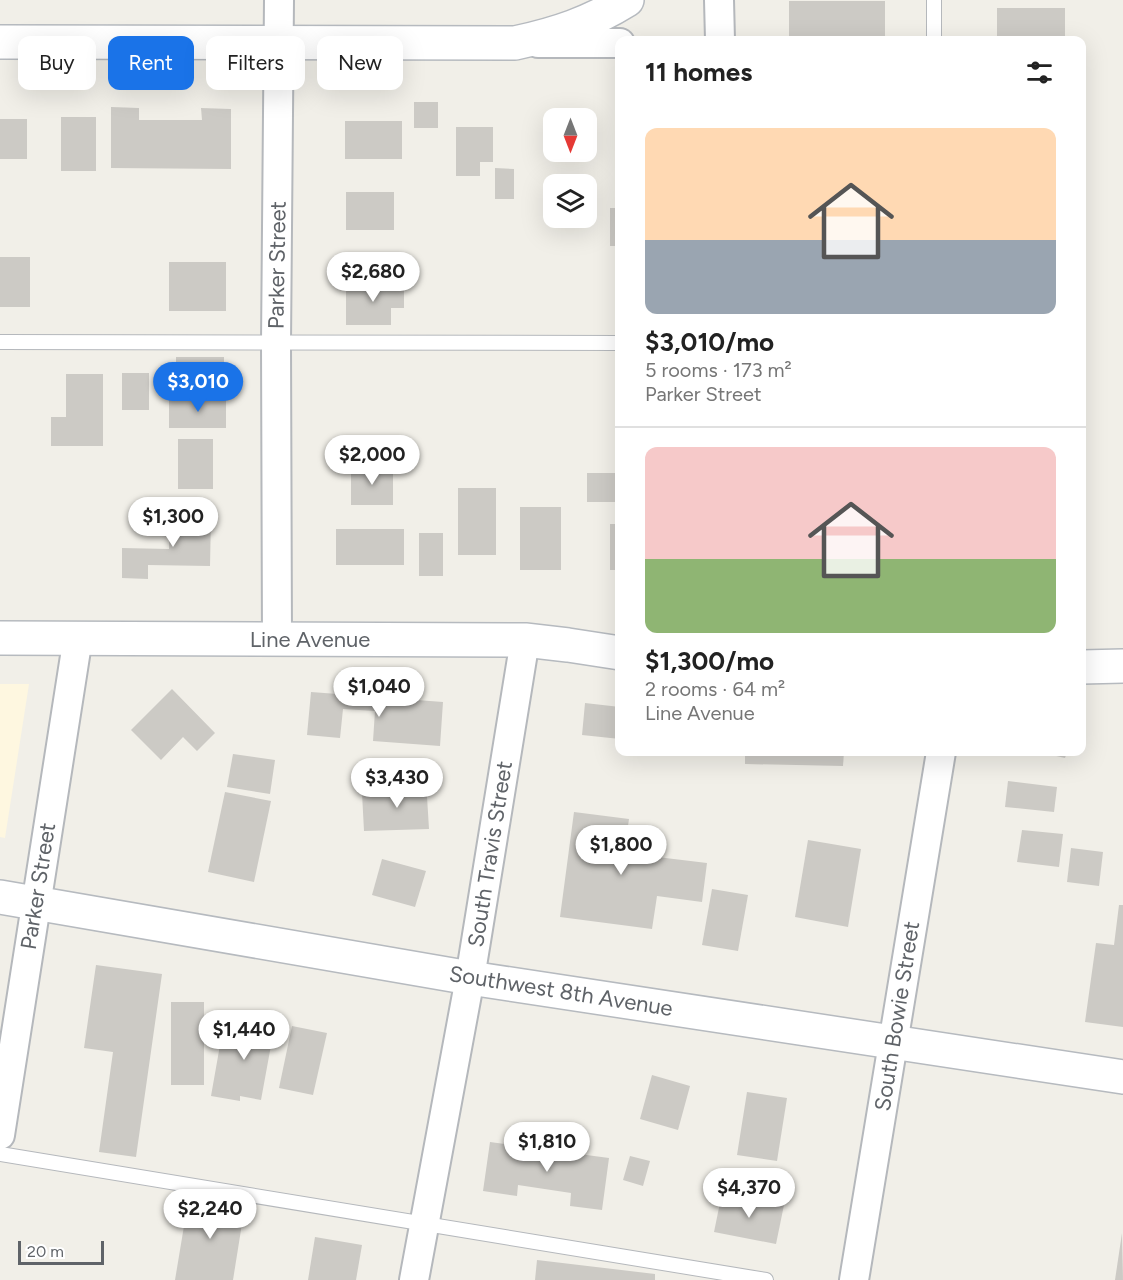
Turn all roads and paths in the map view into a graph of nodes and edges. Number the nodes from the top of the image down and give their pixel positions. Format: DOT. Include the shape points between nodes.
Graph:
graph roads {
  1 [pos="279,0"];
  2 [pos="627,0"];
  3 [pos="720,0"];
  4 [pos="934,0"];
  5 [pos="279,36"];
  6 [pos="720,36"];
  7 [pos="934,36"];
  8 [pos="0,42"];
  9 [pos="206,43"];
  10 [pos="515,43"];
  11 [pos="615,43"];
  12 [pos="305,44"];
  13 [pos="279,90"];
  14 [pos="0,342"];
  15 [pos="276,344"];
  16 [pos="615,344"];
  17 [pos="78,637"];
  18 [pos="0,638"];
  19 [pos="277,639"];
  20 [pos="525,640"];
  21 [pos="615,652"];
  22 [pos="1123,666"];
  23 [pos="1086,667"];
  24 [pos="940,756"];
  25 [pos="0,897"];
  26 [pos="36,903"];
  27 [pos="470,978"];
  28 [pos="893,1043"];
  29 [pos="1123,1077"];
  30 [pos="0,1135"];
  31 [pos="0,1154"];
  32 [pos="425,1222"];
  33 [pos="414,1280"];
  34 [pos="766,1280"];
  35 [pos="854,1280"];
  1 -- 5 [label="street, Parker Street"];
  2 -- 10 [label="street" via="554,35"];
  3 -- 6 [label="street"];
  4 -- 7 [label="lane"];
  8 -- 9 [label="street"];
  10 -- 11 [label="street"];
  10 -- 12 [label="street"];
  13 -- 15 [label="street, Parker Street"];
  14 -- 15 [label="lane"];
  15 -- 16 [label="lane"];
  15 -- 19 [label="street, Parker Street"];
  17 -- 18 [label="street, Line Avenue"];
  17 -- 19 [label="street, Line Avenue"];
  17 -- 26 [label="street, Parker Street"];
  19 -- 20 [label="street, Line Avenue"];
  20 -- 21 [label="street, Line Avenue"];
  20 -- 27 [label="street, South Travis Street"];
  22 -- 23 [label="street"];
  24 -- 28 [label="street, South Bowie Street"];
  25 -- 26 [label="street, Southwest 8th Avenue"];
  26 -- 27 [label="street, Southwest 8th Avenue"];
  26 -- 30 [label="street, Parker Street"];
  27 -- 28 [label="street, Southwest 8th Avenue"];
  27 -- 32 [label="street, South Travis Street"];
  28 -- 29 [label="street, Southwest 8th Avenue"];
  28 -- 35 [label="street, South Bowie Street"];
  31 -- 32 [label="lane"];
  32 -- 33 [label="street, South Travis Street"];
  32 -- 34 [label="lane"];
}
